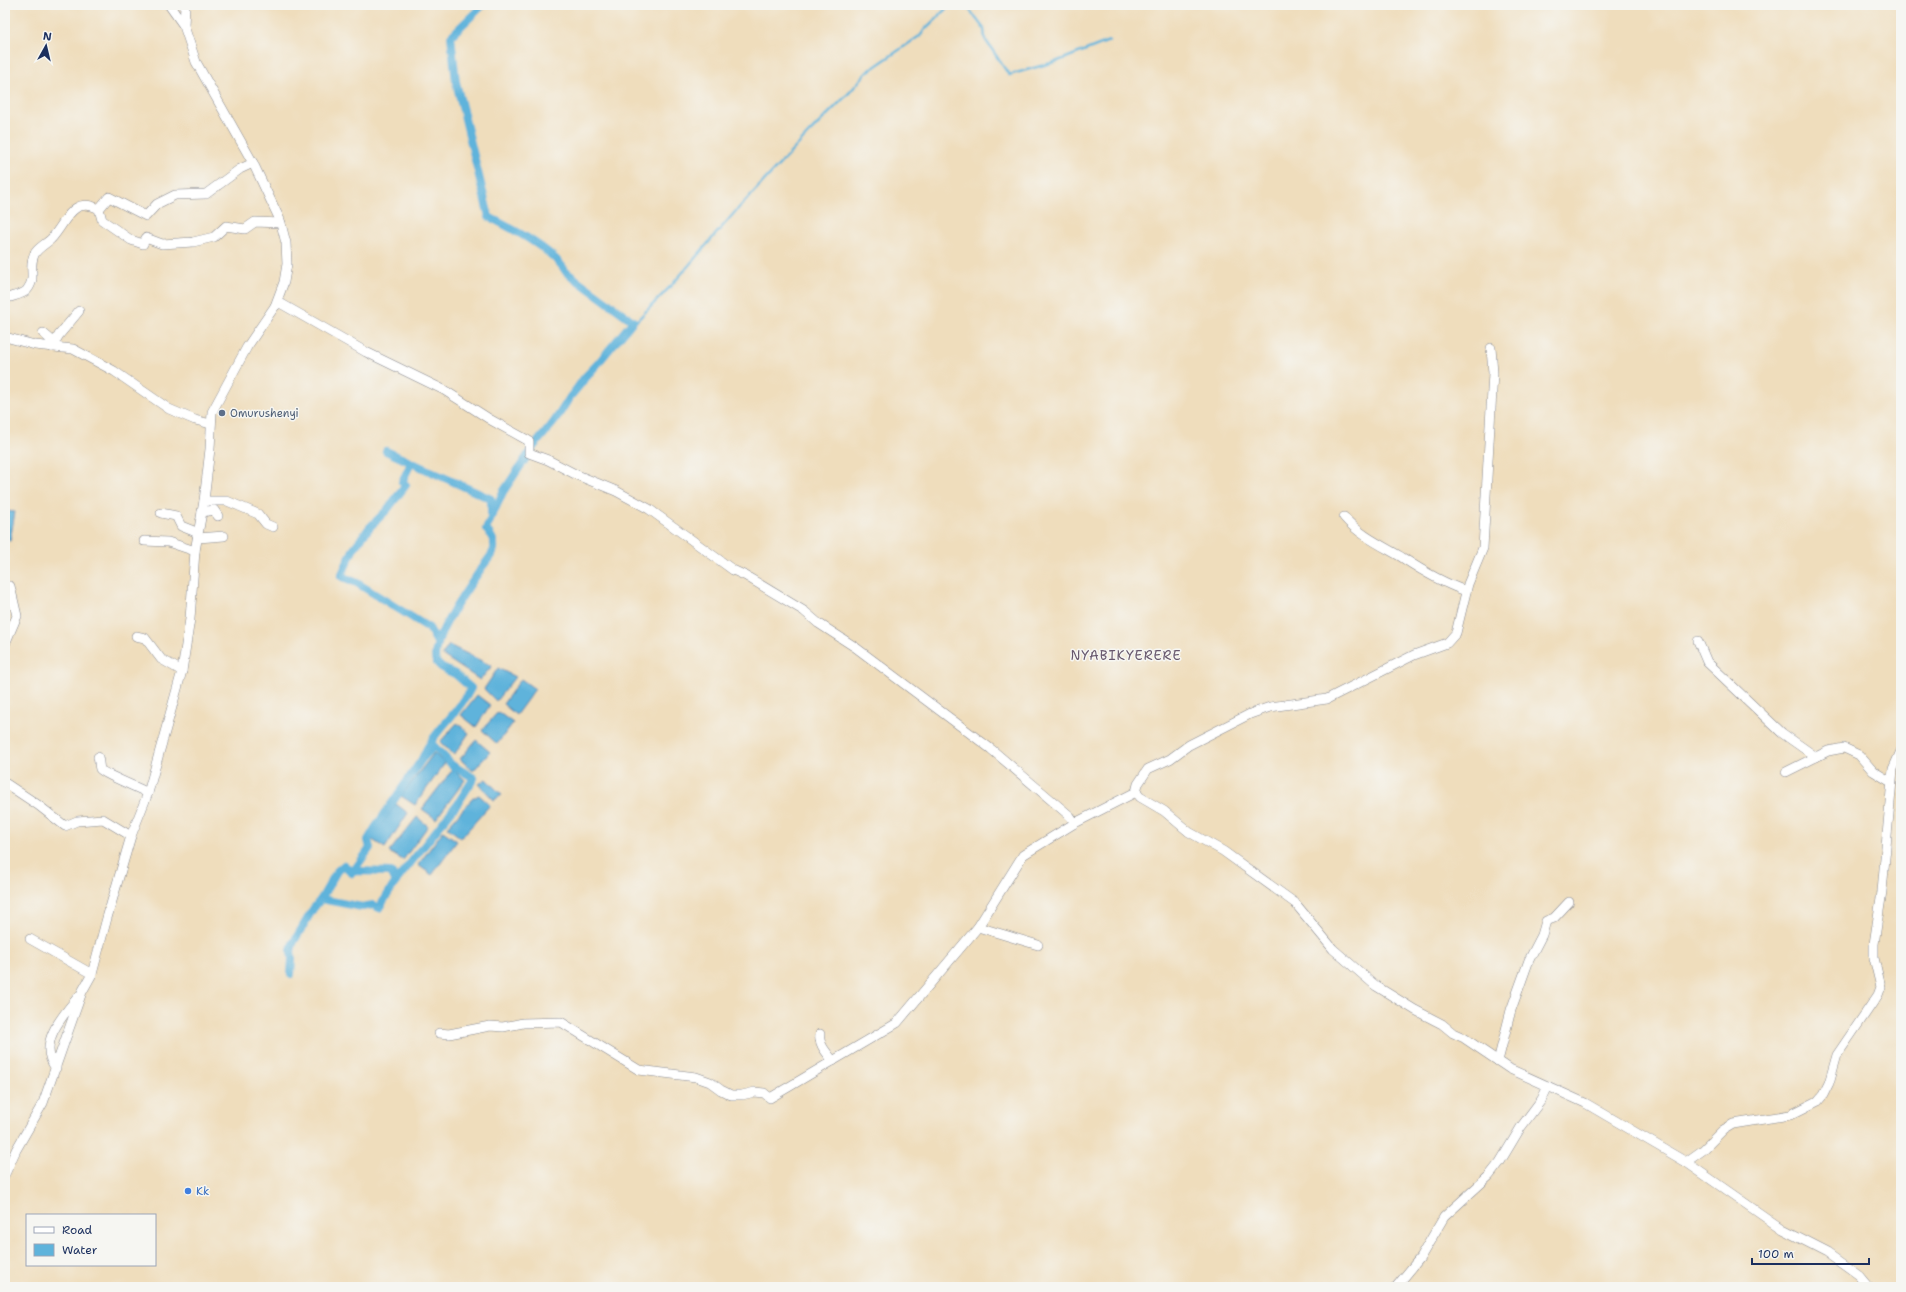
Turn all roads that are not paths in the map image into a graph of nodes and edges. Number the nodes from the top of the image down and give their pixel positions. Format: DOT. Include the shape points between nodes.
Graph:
graph roads {
  1 [pos="169,5"];
  2 [pos="185,5"];
  3 [pos="184,26"];
  4 [pos="253,163"];
  5 [pos="99,209"];
  6 [pos="281,223"];
  7 [pos="5,299"];
  8 [pos="275,306"];
  9 [pos="79,311"];
  10 [pos="44,333"];
  11 [pos="5,337"];
  12 [pos="52,347"];
  13 [pos="1491,348"];
  14 [pos="211,424"];
  15 [pos="204,501"];
  16 [pos="202,512"];
  17 [pos="161,513"];
  18 [pos="218,516"];
  19 [pos="1344,517"];
  20 [pos="273,527"];
  21 [pos="224,536"];
  22 [pos="198,538"];
  23 [pos="144,541"];
  24 [pos="195,551"];
  25 [pos="10,586"];
  26 [pos="1466,591"];
  27 [pos="136,636"];
  28 [pos="1698,641"];
  29 [pos="5,644"];
  30 [pos="182,671"];
  31 [pos="1901,751"];
  32 [pos="98,757"];
  33 [pos="1816,757"];
  34 [pos="1786,772"];
  35 [pos="1892,782"];
  36 [pos="5,783"];
  37 [pos="148,792"];
  38 [pos="1136,792"];
  39 [pos="1075,823"];
  40 [pos="131,836"];
  41 [pos="1569,902"];
  42 [pos="978,927"];
  43 [pos="30,939"];
  44 [pos="1038,945"];
  45 [pos="92,974"];
  46 [pos="82,992"];
  47 [pos="439,1033"];
  48 [pos="820,1034"];
  49 [pos="833,1061"];
  50 [pos="1498,1061"];
  51 [pos="56,1068"];
  52 [pos="1548,1086"];
  53 [pos="1686,1162"];
  54 [pos="5,1174"];
  55 [pos="1396,1287"];
  56 [pos="1869,1287"];
  1 -- 3 [label="street"];
  2 -- 3 [label="street"];
  3 -- 4 [label="street" via="196,62"];
  4 -- 5 [label="street" via="240,169 206,194 174,194 157,204 146,216 108,197"];
  4 -- 6 [label="street"];
  5 -- 6 [label="street" via="102,220 131,240 143,244 146,238 162,244 193,242 214,237 226,226 245,230 255,222"];
  5 -- 7 [label="street" via="90,205 78,207 70,212 51,239 34,253 33,283 26,292"];
  6 -- 8 [label="street" via="286,243 287,264 284,282"];
  8 -- 14 [label="street" via="217,398"];
  8 -- 39 [label="street" via="280,303 366,352 444,390 529,441 529,453 616,491 660,517 733,570 804,611 855,647 992,750"];
  9 -- 12 [label="street"];
  10 -- 12 [label="street" via="50,339"];
  11 -- 12 [label="street"];
  12 -- 14 [label="street" via="73,349 114,371 169,409"];
  13 -- 26 [label="street" via="1493,373 1483,548"];
  14 -- 15 [label="street"];
  15 -- 16 [label="street"];
  15 -- 20 [label="street" via="227,501 258,514 266,524"];
  16 -- 18 [label="street" via="214,510"];
  16 -- 22 [label="street"];
  17 -- 22 [label="street" via="176,516 181,526 196,532"];
  19 -- 26 [label="street" via="1370,539 1418,569"];
  21 -- 22 [label="street"];
  22 -- 24 [label="street"];
  23 -- 24 [label="street" via="168,542"];
  24 -- 30 [label="street" via="190,618"];
  25 -- 29 [label="street" via="17,616"];
  26 -- 38 [label="street" via="1456,633 1447,643 1414,655 1327,699 1270,707 1250,714 1148,769"];
  27 -- 30 [label="street" via="145,638 162,658"];
  28 -- 33 [label="street" via="1707,662 1717,672 1782,733"];
  30 -- 37 [label="street"];
  31 -- 35 [label="street" via="1893,769"];
  32 -- 37 [label="street" via="100,770 106,775"];
  33 -- 34 [label="street"];
  33 -- 35 [label="street" via="1828,751 1844,748 1859,754 1873,770"];
  35 -- 53 [label="street" via="1882,891 1874,944 1874,958 1881,987 1837,1055 1824,1095 1818,1101 1790,1115 1733,1124"];
  36 -- 40 [label="street" via="65,826 77,821 103,819"];
  37 -- 40 [label="street"];
  38 -- 39 [label="street"];
  38 -- 50 [label="street" via="1189,832 1223,851 1295,903 1334,949 1376,986 1442,1024"];
  39 -- 42 [label="street" via="1023,855"];
  40 -- 45 [label="street"];
  41 -- 50 [label="street" via="1554,918 1546,921 1511,1010"];
  42 -- 44 [label="street"];
  42 -- 49 [label="street" via="897,1023"];
  43 -- 45 [label="street"];
  45 -- 46 [label="street"];
  46 -- 51 [label="street"];
  46 -- 51 [label="street" via="63,1015 50,1040 48,1053"];
  47 -- 49 [label="street" via="449,1034 523,1023 561,1022 639,1070 696,1077 731,1095 755,1092 764,1093 770,1098"];
  48 -- 49 [label="street" via="820,1043"];
  50 -- 52 [label="street"];
  51 -- 54 [label="street" via="43,1103"];
  52 -- 53 [label="street" via="1585,1104"];
  52 -- 55 [label="street" via="1542,1099 1489,1176 1444,1217 1420,1258"];
  53 -- 56 [label="street" via="1782,1229 1827,1252 1858,1275"];
}
